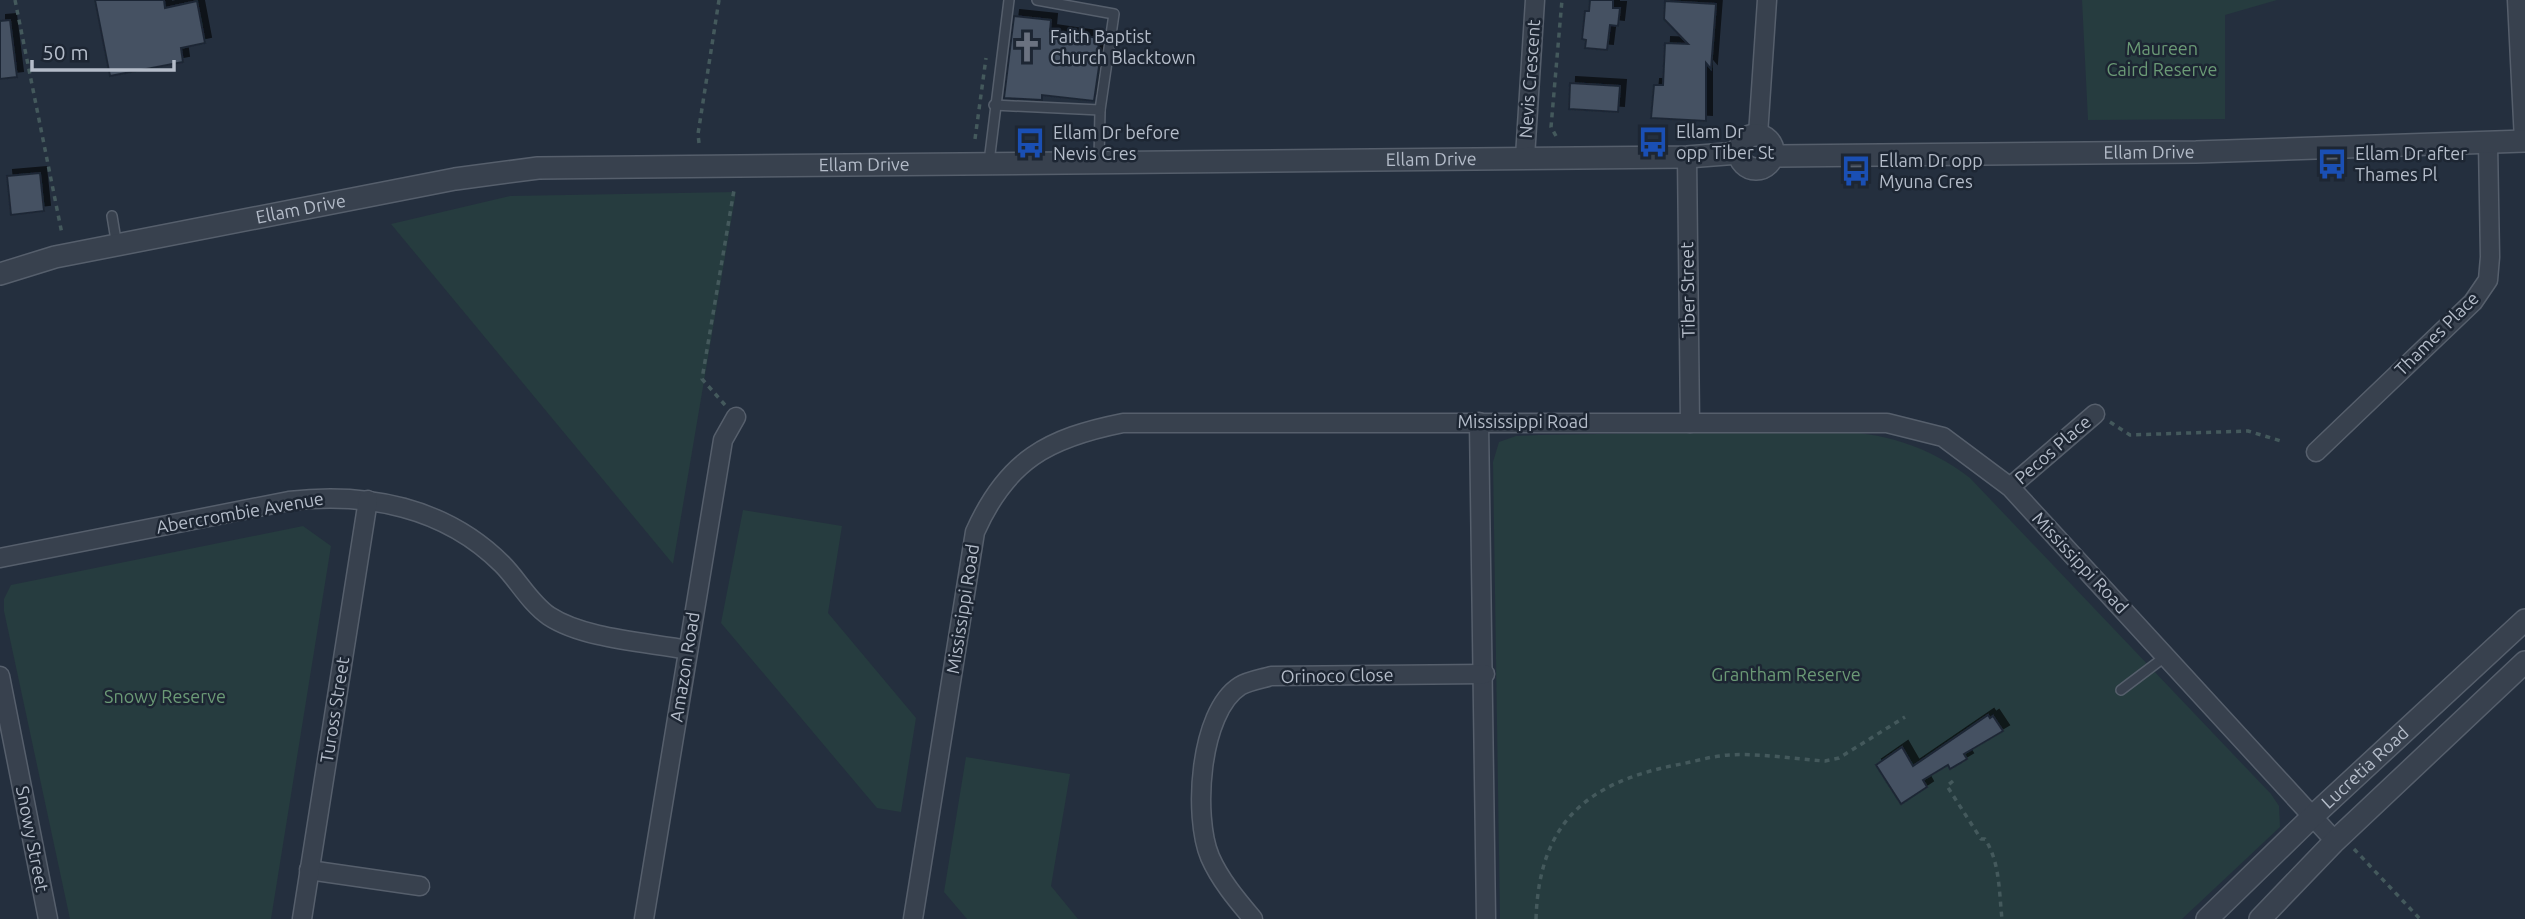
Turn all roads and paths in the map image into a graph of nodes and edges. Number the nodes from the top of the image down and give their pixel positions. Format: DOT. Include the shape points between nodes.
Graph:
graph roads {
  1 [pos="15,0"];
  2 [pos="719,0"];
  3 [pos="1009,0"];
  4 [pos="1037,0"];
  5 [pos="1535,0"];
  6 [pos="1562,0"];
  7 [pos="1767,0"];
  8 [pos="2517,0"];
  9 [pos="986,55"];
  10 [pos="994,106"];
  11 [pos="1100,110"];
  12 [pos="1758,135"];
  13 [pos="1556,136"];
  14 [pos="975,139"];
  15 [pos="2525,141"];
  16 [pos="699,143"];
  17 [pos="2488,143"];
  18 [pos="1739,153"];
  19 [pos="1773,156"];
  20 [pos="1525,158"];
  21 [pos="1687,158"];
  22 [pos="989,162"];
  23 [pos="1099,162"];
  24 [pos="734,190"];
  25 [pos="112,216"];
  26 [pos="62,234"];
  27 [pos="117,246"];
  28 [pos="0,274"];
  29 [pos="2095,414"];
  30 [pos="736,417"];
  31 [pos="1479,422"];
  32 [pos="1690,423"];
  33 [pos="2281,441"];
  34 [pos="2316,452"];
  35 [pos="2010,487"];
  36 [pos="368,500"];
  37 [pos="0,558"];
  38 [pos="2525,620"];
  39 [pos="688,650"];
  40 [pos="2166,656"];
  41 [pos="2525,662"];
  42 [pos="1485,674"];
  43 [pos="0,676"];
  44 [pos="2121,690"];
  45 [pos="1905,717"];
  46 [pos="1953,781"];
  47 [pos="2313,816"];
  48 [pos="2338,838"];
  49 [pos="309,870"];
  50 [pos="420,886"];
  51 [pos="48,919"];
  52 [pos="302,919"];
  53 [pos="644,919"];
  54 [pos="913,919"];
  55 [pos="1253,919"];
  56 [pos="1486,919"];
  57 [pos="1536,919"];
  58 [pos="2002,919"];
  59 [pos="2207,919"];
  60 [pos="2260,919"];
  61 [pos="2420,919"];
  1 -- 26 [label="path"];
  2 -- 16 [label="path"];
  3 -- 10 [label="lane"];
  4 -- 11 [label="lane" via="1114,14"];
  5 -- 20 [label="street, Nevis Crescent"];
  6 -- 13 [label="path" via="1551,127"];
  7 -- 12 [label="street"];
  8 -- 15 [label="street"];
  9 -- 14 [label="path"];
  10 -- 11 [label="lane"];
  10 -- 22 [label="lane"];
  11 -- 23 [label="lane"];
  12 -- 18 [label="street" via="1745,140"];
  12 -- 19 [label="street" via="1768,140"];
  15 -- 17 [label="street, Ellam Drive"];
  17 -- 19 [label="street, Ellam Drive" via="2196,152"];
  17 -- 34 [label="street, Thames Place" via="2488,281 2473,302"];
  18 -- 19 [label="street" via="1747,167 1758,169"];
  18 -- 21 [label="street, Ellam Drive"];
  20 -- 21 [label="street, Ellam Drive"];
  20 -- 23 [label="street, Ellam Drive"];
  21 -- 32 [label="street, Tiber Street"];
  22 -- 23 [label="street, Ellam Drive"];
  22 -- 27 [label="street, Ellam Drive" via="509,170"];
  24 -- 30 [label="path" via="702,379"];
  25 -- 27 [label="lane"];
  27 -- 28 [label="street, Ellam Drive" via="55,257"];
  29 -- 33 [label="path" via="2130,435 2248,431"];
  29 -- 35 [label="street, Pecos Place"];
  30 -- 39 [label="street, Amazon Road" via="723,440"];
  31 -- 32 [label="street, Mississippi Road"];
  31 -- 42 [label="street"];
  31 -- 54 [label="street, Mississippi Road" via="1123,423 1080,432 1042,447 1008,476 975,532"];
  32 -- 35 [label="street, Mississippi Road" via="1887,423 1944,437"];
  35 -- 40 [label="street, Mississippi Road"];
  36 -- 37 [label="street, Abercrombie Avenue" via="329,496 289,501"];
  36 -- 39 [label="street, Abercrombie Avenue" via="435,517 475,542 502,564 547,615 573,629"];
  36 -- 49 [label="street, Tuross Street"];
  38 -- 47 [label="street, Lucretia Road"];
  39 -- 53 [label="street, Amazon Road"];
  40 -- 44 [label="lane"];
  40 -- 47 [label="street, Mississippi Road"];
  41 -- 48 [label="street, Lucretia Road"];
  42 -- 55 [label="street, Orinoco Close" via="1271,676 1240,686 1217,713 1206,755 1200,815 1210,857"];
  42 -- 56 [label="street"];
  43 -- 51 [label="street, Snowy Street"];
  45 -- 57 [label="path" via="1839,758 1727,755 1643,772 1612,784 1562,823 1537,891"];
  46 -- 58 [label="path" via="1947,786 1988,844 1997,872"];
  47 -- 48 [label="street, Mississippi Road"];
  47 -- 59 [label="street, Lucretia Road"];
  48 -- 60 [label="street, Lucretia Road"];
  48 -- 61 [label="path"];
  49 -- 50 [label="street"];
  49 -- 52 [label="street, Tuross Street"];
}
